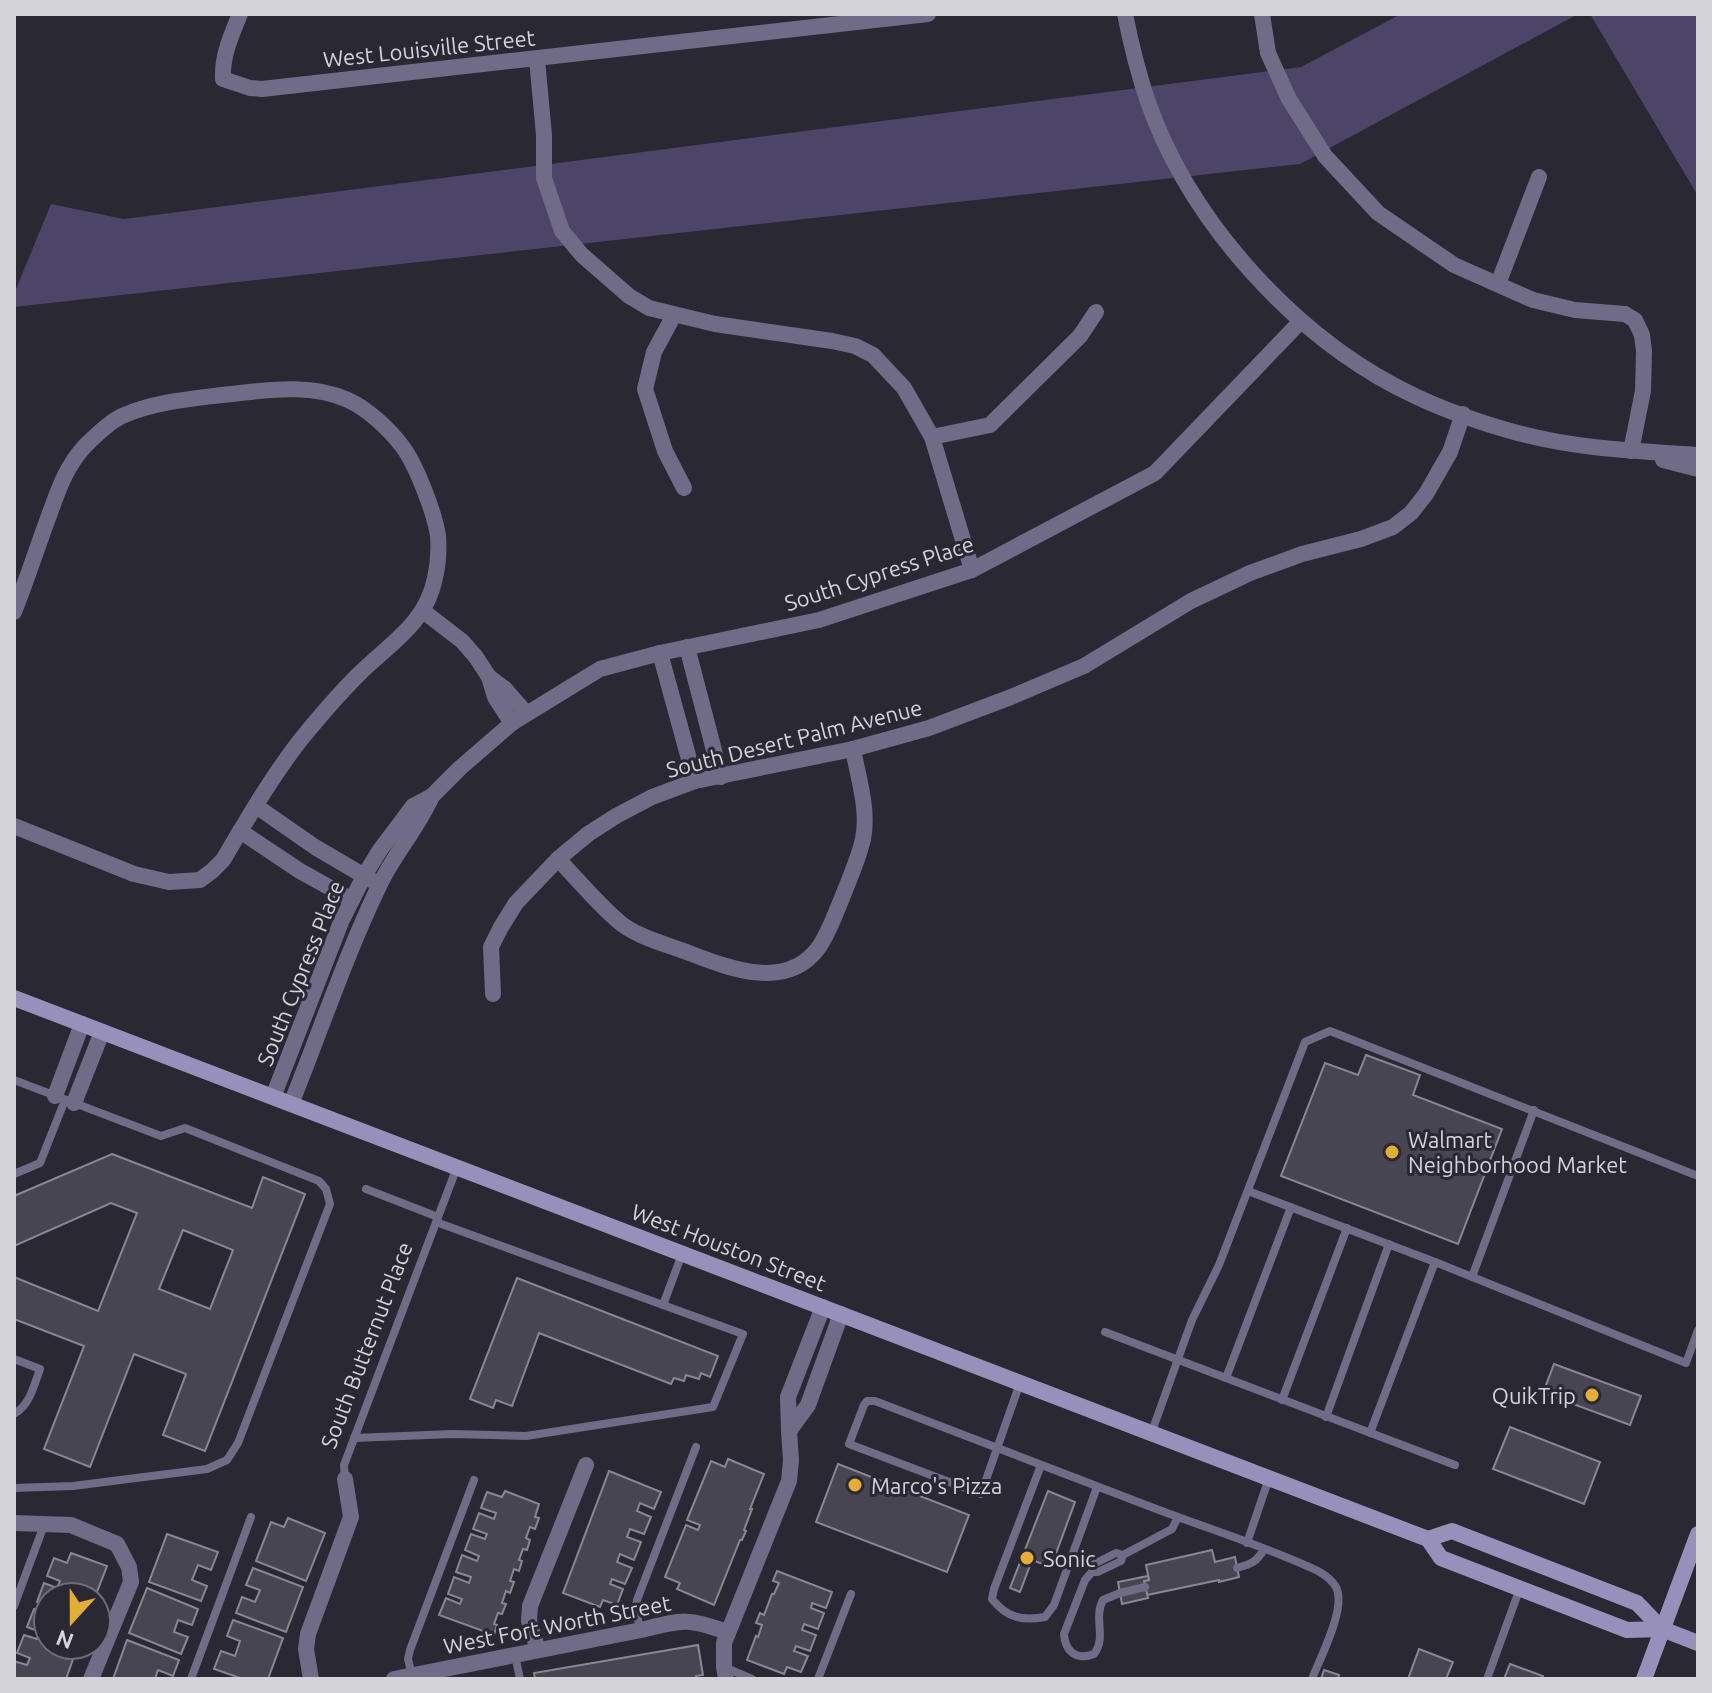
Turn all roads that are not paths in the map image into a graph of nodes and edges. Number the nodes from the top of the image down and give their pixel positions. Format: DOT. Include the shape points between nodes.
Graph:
graph roads {
  1 [pos="240,14"];
  2 [pos="928,14"];
  3 [pos="1125,14"];
  4 [pos="1262,14"];
  5 [pos="537,59"];
  6 [pos="1539,177"];
  7 [pos="1498,284"];
  8 [pos="1096,312"];
  9 [pos="674,315"];
  10 [pos="1301,321"];
  11 [pos="1458,413"];
  12 [pos="932,437"];
  13 [pos="1631,451"];
  14 [pos="1698,455"];
  15 [pos="1698,469"];
  16 [pos="684,488"];
  17 [pos="972,570"];
  18 [pos="423,611"];
  19 [pos="14,612"];
  20 [pos="687,647"];
  21 [pos="660,653"];
  22 [pos="519,718"];
  23 [pos="853,749"];
  24 [pos="721,777"];
  25 [pos="695,781"];
  26 [pos="432,796"];
  27 [pos="256,806"];
  28 [pos="14,826"];
  29 [pos="240,831"];
  30 [pos="330,856"];
  31 [pos="558,859"];
  32 [pos="364,876"];
  33 [pos="315,879"];
  34 [pos="380,884"];
  35 [pos="352,900"];
  36 [pos="493,994"];
  37 [pos="14,998"];
  38 [pos="82,1024"];
  39 [pos="102,1032"];
  40 [pos="14,1080"];
  41 [pos="273,1097"];
  42 [pos="65,1099"];
  43 [pos="291,1104"];
  44 [pos="1534,1110"];
  45 [pos="457,1167"];
  46 [pos="14,1174"];
  47 [pos="1698,1176"];
  48 [pos="366,1189"];
  49 [pos="1248,1191"];
  50 [pos="1291,1207"];
  51 [pos="437,1220"];
  52 [pos="1347,1228"];
  53 [pos="1389,1244"];
  54 [pos="682,1253"];
  55 [pos="1435,1262"];
  56 [pos="1472,1277"];
  57 [pos="663,1305"];
  58 [pos="823,1307"];
  59 [pos="841,1314"];
  60 [pos="1698,1330"];
  61 [pos="1105,1332"];
  62 [pos="14,1359"];
  63 [pos="1178,1360"];
  64 [pos="1226,1378"];
  65 [pos="1020,1383"];
  66 [pos="793,1385"];
  67 [pos="812,1393"];
  68 [pos="1282,1400"];
  69 [pos="14,1414"];
  70 [pos="1326,1417"];
  71 [pos="789,1431"];
  72 [pos="1370,1433"];
  73 [pos="1151,1434"];
  74 [pos="354,1438"];
  75 [pos="696,1447"];
  76 [pos="998,1448"];
  77 [pos="586,1465"];
  78 [pos="1041,1465"];
  79 [pos="1455,1465"];
  80 [pos="1269,1478"];
  81 [pos="345,1479"];
  82 [pos="474,1480"];
  83 [pos="1097,1487"];
  84 [pos="14,1488"];
  85 [pos="251,1517"];
  86 [pos="1178,1517"];
  87 [pos="14,1523"];
  88 [pos="45,1524"];
  89 [pos="1698,1534"];
  90 [pos="1428,1539"];
  91 [pos="1247,1543"];
  92 [pos="1264,1549"];
  93 [pos="1237,1568"];
  94 [pos="1145,1587"];
  95 [pos="1520,1588"];
  96 [pos="851,1594"];
  97 [pos="14,1606"];
  98 [pos="1662,1629"];
  99 [pos="641,1630"];
  100 [pos="727,1632"];
  101 [pos="1698,1643"];
  102 [pos="538,1650"];
  103 [pos="515,1655"];
  104 [pos="725,1673"];
  105 [pos="412,1675"];
  106 [pos="91,1679"];
  107 [pos="191,1679"];
  108 [pos="311,1679"];
  109 [pos="394,1679"];
  110 [pos="520,1679"];
  111 [pos="752,1679"];
  112 [pos="818,1679"];
  113 [pos="1312,1679"];
  114 [pos="1487,1679"];
  115 [pos="1644,1679"];
  1 -- 5 [label="street, West Louisville Street" via="226,50 223,79 250,88"];
  2 -- 5 [label="street, West Louisville Street"];
  3 -- 10 [label="street" via="1149,104 1199,204 1248,268"];
  4 -- 7 [label="street" via="1268,53 1325,156 1378,213 1454,265"];
  5 -- 9 [label="street" via="544,178 562,231 629,296"];
  6 -- 7 [label="street"];
  7 -- 13 [label="street" via="1533,300 1635,320 1644,351 1643,391"];
  8 -- 12 [label="street" via="1080,336 990,425"];
  9 -- 12 [label="street" via="855,346 873,355 904,388"];
  9 -- 16 [label="street" via="654,352 645,389 665,451"];
  10 -- 11 [label="street" via="1376,374"];
  10 -- 17 [label="street, South Cypress Place" via="1155,473"];
  11 -- 13 [label="street" via="1569,445"];
  11 -- 23 [label="street, South Desert Palm Avenue" via="1426,494 1393,527 1250,573 1191,601 1084,666 1011,697"];
  12 -- 17 [label="street"];
  13 -- 14 [label="street"];
  13 -- 15 [label="street"];
  17 -- 20 [label="street, South Cypress Place" via="819,620"];
  18 -- 19 [label="street" via="435,579 438,535 404,448 348,400 295,389 176,400 119,417 69,465"];
  18 -- 22 [label="street" via="462,641 489,677 495,697"];
  18 -- 27 [label="street" via="328,707"];
  20 -- 21 [label="street, South Cypress Place"];
  20 -- 24 [label="street"];
  21 -- 22 [label="street, South Cypress Place" via="600,669"];
  21 -- 25 [label="street"];
  22 -- 26 [label="street, South Cypress Place"];
  23 -- 24 [label="street, South Desert Palm Avenue"];
  23 -- 31 [label="street" via="865,816 863,839 819,947 793,967 769,974 747,972 633,931"];
  24 -- 25 [label="street, South Desert Palm Avenue"];
  25 -- 31 [label="street, South Desert Palm Avenue" via="616,816"];
  26 -- 32 [label="street, South Cypress Place" via="413,806"];
  26 -- 34 [label="street, South Cypress Place"];
  27 -- 29 [label="street"];
  27 -- 30 [label="street"];
  28 -- 29 [label="street" via="134,874 169,882 200,880 223,860"];
  29 -- 33 [label="street"];
  30 -- 32 [label="street"];
  30 -- 33 [label="street"];
  31 -- 36 [label="street, South Desert Palm Avenue" via="516,903 491,947"];
  32 -- 34 [label="street"];
  32 -- 35 [label="street, South Cypress Place"];
  33 -- 35 [label="street"];
  34 -- 43 [label="street, South Cypress Place"];
  35 -- 41 [label="street, South Cypress Place"];
  37 -- 38 [label="main road, West Houston Street"];
  38 -- 39 [label="main road, West Houston Street"];
  38 -- 42 [label="street"];
  39 -- 41 [label="main road, West Houston Street"];
  39 -- 42 [label="street"];
  40 -- 42 [label="lane"];
  41 -- 43 [label="main road, West Houston Street"];
  42 -- 46 [label="lane" via="40,1163"];
  42 -- 84 [label="lane" via="161,1136 185,1128 319,1181 330,1204 227,1460 185,1472"];
  43 -- 45 [label="main road, West Houston Street"];
  44 -- 47 [label="lane"];
  44 -- 49 [label="lane" via="1330,1031 1305,1042"];
  44 -- 56 [label="lane"];
  45 -- 51 [label="lane, South Butternut Place"];
  45 -- 54 [label="main road, West Houston Street"];
  48 -- 51 [label="lane"];
  49 -- 50 [label="lane"];
  49 -- 63 [label="lane"];
  50 -- 52 [label="lane"];
  50 -- 64 [label="lane"];
  51 -- 57 [label="lane"];
  51 -- 74 [label="lane, South Butternut Place"];
  52 -- 53 [label="lane"];
  52 -- 68 [label="lane"];
  53 -- 55 [label="lane"];
  53 -- 70 [label="lane"];
  54 -- 57 [label="lane"];
  54 -- 58 [label="main road, West Houston Street"];
  55 -- 56 [label="lane"];
  55 -- 72 [label="lane"];
  56 -- 60 [label="lane" via="1686,1363"];
  57 -- 74 [label="lane" via="743,1334 713,1407 526,1436"];
  58 -- 59 [label="main road, West Houston Street"];
  58 -- 66 [label="street"];
  59 -- 65 [label="main road, West Houston Street"];
  59 -- 67 [label="street"];
  61 -- 63 [label="lane"];
  62 -- 69 [label="lane" via="40,1369 27,1403"];
  63 -- 64 [label="lane"];
  63 -- 73 [label="lane"];
  64 -- 68 [label="lane"];
  65 -- 73 [label="main road, West Houston Street"];
  65 -- 76 [label="lane"];
  66 -- 67 [label="street"];
  66 -- 71 [label="street"];
  67 -- 71 [label="street"];
  68 -- 70 [label="lane"];
  70 -- 72 [label="lane"];
  71 -- 100 [label="street" via="789,1481"];
  72 -- 79 [label="lane"];
  73 -- 80 [label="main road, West Houston Street"];
  74 -- 81 [label="lane, South Butternut Place"];
  75 -- 99 [label="lane" via="637,1600"];
  76 -- 76 [label="lane" via="981,1494 849,1444 862,1408 872,1400"];
  76 -- 78 [label="lane"];
  77 -- 102 [label="street" via="530,1606"];
  78 -- 83 [label="lane"];
  78 -- 83 [label="lane" via="992,1599 999,1609 1026,1621 1045,1617 1054,1605"];
  80 -- 90 [label="main road, West Houston Street"];
  80 -- 91 [label="lane"];
  81 -- 108 [label="street, South Butternut Place" via="351,1517 308,1634"];
  82 -- 105 [label="lane" via="410,1650"];
  83 -- 86 [label="lane"];
  85 -- 107 [label="lane"];
  86 -- 91 [label="lane"];
  86 -- 94 [label="lane" via="1172,1529 1094,1564 1064,1634 1066,1647 1077,1656 1091,1656 1100,1640 1098,1612 1103,1600"];
  87 -- 88 [label="street"];
  88 -- 97 [label="lane"];
  88 -- 106 [label="street" via="71,1525 117,1544 129,1567 131,1582"];
  89 -- 98 [label="main road"];
  90 -- 95 [label="main road, West Houston Street" via="1441,1558"];
  90 -- 98 [label="main road, West Houston Street" via="1452,1531 1637,1603"];
  91 -- 92 [label="lane"];
  92 -- 93 [label="lane" via="1257,1561"];
  92 -- 113 [label="lane" via="1322,1573 1338,1592 1338,1610"];
  95 -- 98 [label="main road, West Houston Street" via="1627,1630"];
  95 -- 114 [label="lane"];
  96 -- 112 [label="lane"];
  98 -- 101 [label="main road"];
  98 -- 115 [label="main road"];
  99 -- 100 [label="street, West Fort Worth Street" via="691,1620"];
  99 -- 102 [label="street, West Fort Worth Street"];
  100 -- 104 [label="street"];
  102 -- 103 [label="street, West Fort Worth Street"];
  103 -- 105 [label="street, West Fort Worth Street"];
  103 -- 110 [label="lane"];
  104 -- 111 [label="lane"];
  105 -- 109 [label="street, West Fort Worth Street"];
}
